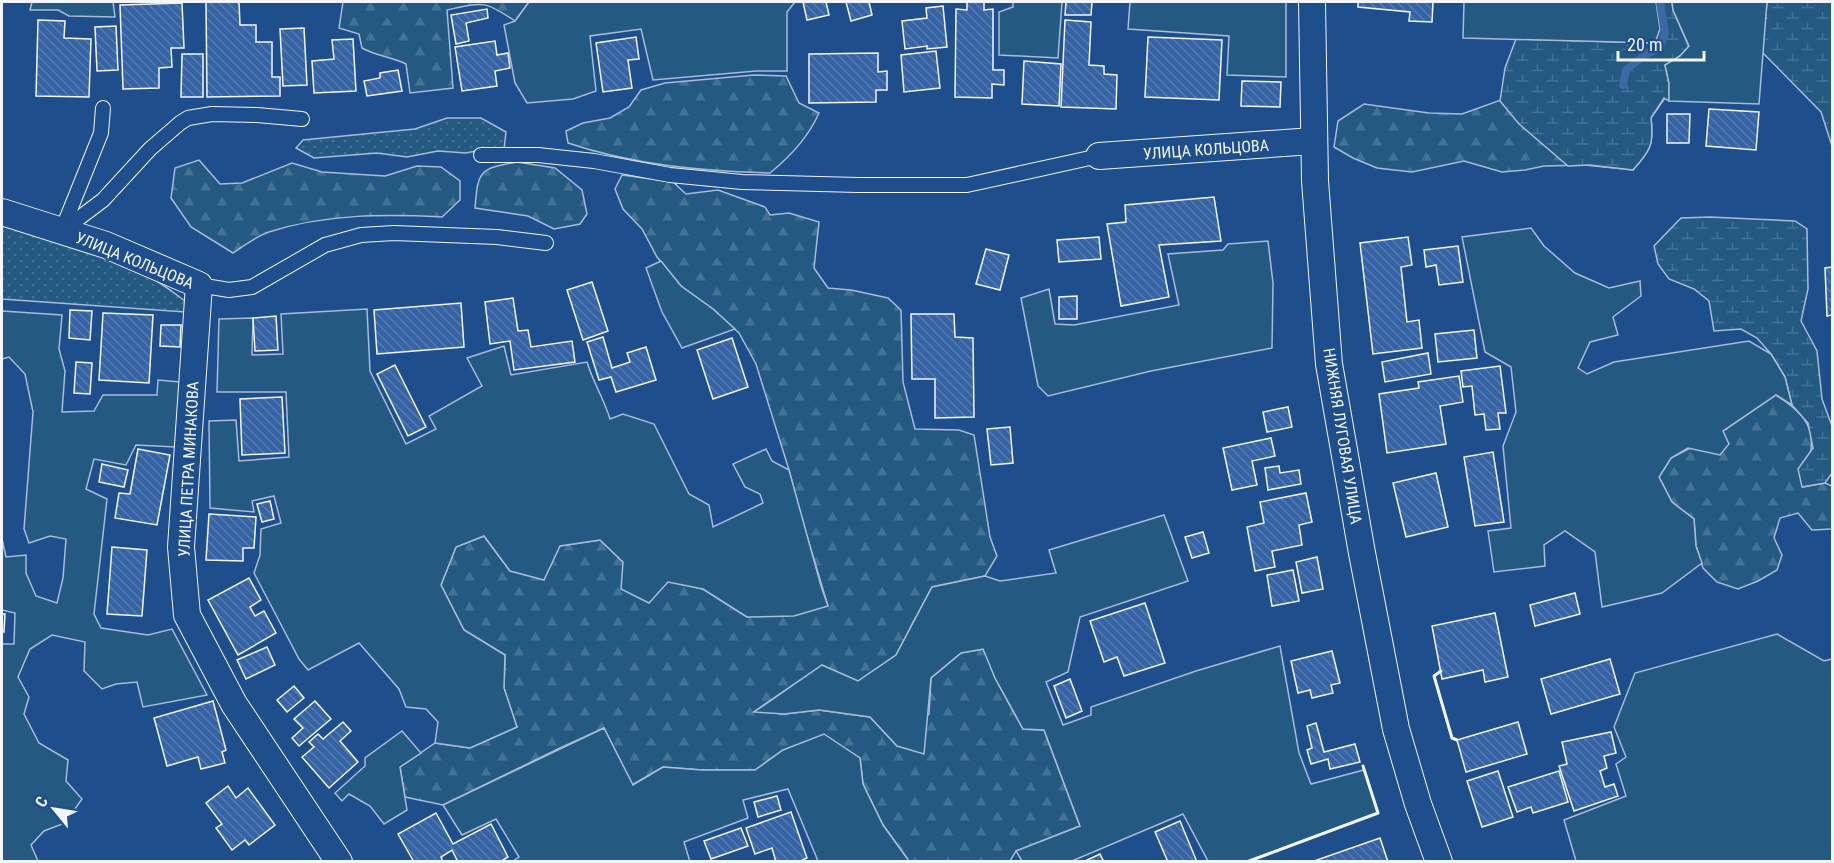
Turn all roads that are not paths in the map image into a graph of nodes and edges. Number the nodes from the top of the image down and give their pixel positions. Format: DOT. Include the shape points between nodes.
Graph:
graph roads {
  1 [pos="1312,2"];
  2 [pos="103,108"];
  3 [pos="302,119"];
  4 [pos="1313,141"];
  5 [pos="481,155"];
  6 [pos="1098,156"];
  7 [pos="2,212"];
  8 [pos="62,231"];
  9 [pos="546,243"];
  10 [pos="199,285"];
  11 [pos="339,861"];
  12 [pos="1439,861"];
  1 -- 4 [label="street, НИЖНЯЯ ЛУГОВАЯ УЛИЦА"];
  2 -- 8 [label="lane" via="101,132"];
  3 -- 8 [label="lane" via="212,114 188,118 150,149 103,200"];
  4 -- 6 [label="street, УЛИЦА КОЛЬЦОВА"];
  4 -- 12 [label="street, НИЖНЯЯ ЛУГОВАЯ УЛИЦА" via="1329,364 1396,729"];
  5 -- 6 [label="lane" via="538,155 741,182 858,185 967,185"];
  7 -- 8 [label="street, УЛИЦА КОЛЬЦОВА"];
  8 -- 10 [label="street, УЛИЦА КОЛЬЦОВА" via="106,245"];
  9 -- 10 [label="lane, УЛИЦА КОЛЬЦОВА" via="497,237 361,235 325,244 252,287 229,290"];
  10 -- 11 [label="street, УЛИЦА ПЕТРА МИНАКОВА" via="181,547 187,615 234,704"];
}
